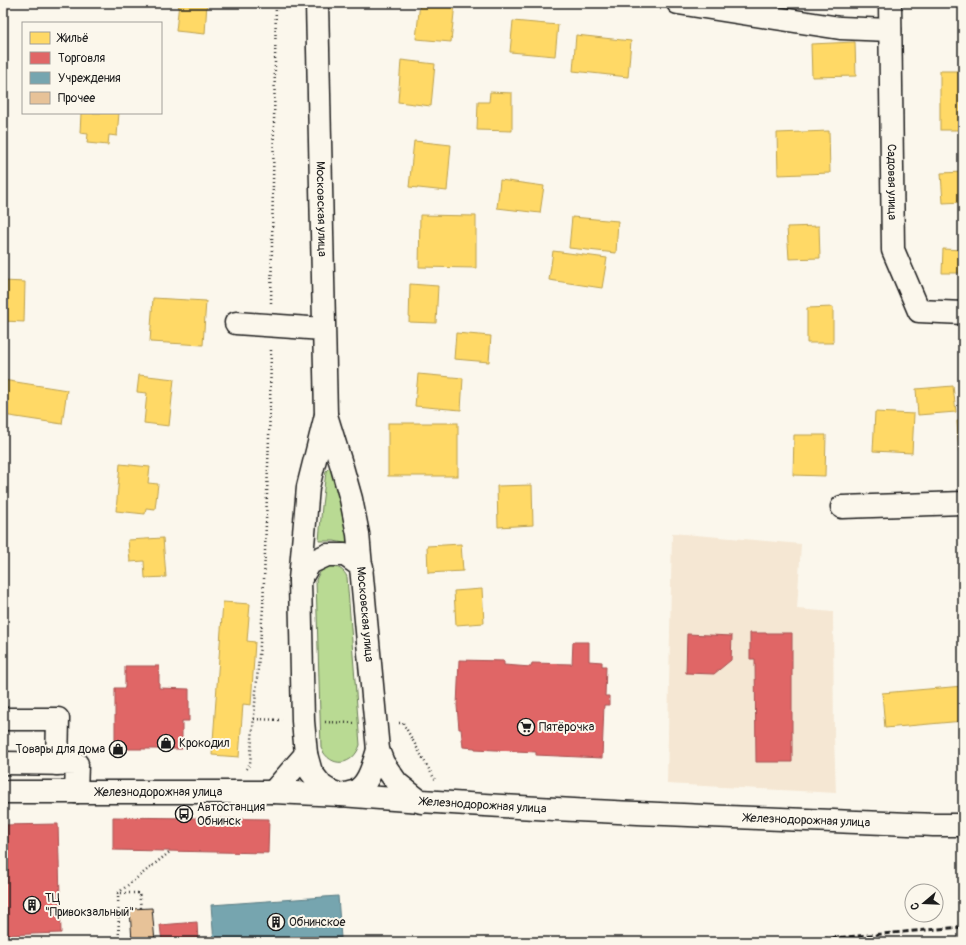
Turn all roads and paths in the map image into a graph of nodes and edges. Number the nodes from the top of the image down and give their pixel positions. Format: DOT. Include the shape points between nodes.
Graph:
graph roads {
  1 [pos="276,3"];
  2 [pos="317,3"];
  3 [pos="678,3"];
  4 [pos="890,3"];
  5 [pos="890,30"];
  6 [pos="963,313"];
  7 [pos="236,323"];
  8 [pos="271,325"];
  9 [pos="324,329"];
  10 [pos="326,415"];
  11 [pos="963,503"];
  12 [pos="842,507"];
  13 [pos="362,567"];
  14 [pos="300,580"];
  15 [pos="254,719"];
  16 [pos="3,720"];
  17 [pos="303,721"];
  18 [pos="375,724"];
  19 [pos="378,750"];
  20 [pos="306,754"];
  21 [pos="3,763"];
  22 [pos="57,764"];
  23 [pos="441,779"];
  24 [pos="3,792"];
  25 [pos="76,792"];
  26 [pos="226,792"];
  27 [pos="273,792"];
  28 [pos="341,795"];
  29 [pos="421,802"];
  30 [pos="963,825"];
  31 [pos="171,851"];
  32 [pos="118,893"];
  33 [pos="141,908"];
  34 [pos="119,942"];
  1 -- 8 [label="path"];
  2 -- 9 [label="main road, Московская улица"];
  3 -- 5 [label="main road" via="840,28"];
  4 -- 5 [label="main road, Садовая улица"];
  5 -- 6 [label="main road, Садовая улица" via="893,250 919,311"];
  7 -- 8 [label="main road"];
  8 -- 9 [label="main road"];
  8 -- 15 [label="path" via="262,608"];
  9 -- 10 [label="main road, Московская улица"];
  10 -- 13 [label="main road, Московская улица" via="351,499"];
  10 -- 14 [label="main road, Московская улица" via="308,487"];
  11 -- 12 [label="main road"];
  13 -- 14 [label="main road" via="345,555 326,555 310,563"];
  13 -- 18 [label="main road, Московская улица"];
  14 -- 17 [label="main road, Московская улица"];
  15 -- 17 [label="path"];
  15 -- 26 [label="path" via="250,764"];
  16 -- 22 [label="main road" via="58,720"];
  17 -- 18 [label="path"];
  17 -- 20 [label="main road, Московская улица"];
  18 -- 19 [label="main road, Московская улица"];
  18 -- 23 [label="path" via="403,723 434,778"];
  19 -- 28 [label="main road" via="370,774 362,785"];
  19 -- 29 [label="main road, Московская улица" via="383,763 396,782"];
  20 -- 27 [label="main road"];
  20 -- 28 [label="main road, Московская улица" via="311,772 316,779 322,786"];
  21 -- 22 [label="main road"];
  22 -- 25 [label="main road" via="77,764"];
  24 -- 25 [label="main road, Железнодорожная улица"];
  25 -- 26 [label="main road, Железнодорожная улица"];
  26 -- 27 [label="main road, Железнодорожная улица"];
  27 -- 28 [label="main road, Железнодорожная улица"];
  28 -- 29 [label="main road, Железнодорожная улица"];
  29 -- 30 [label="main road, Железнодорожная улица" via="594,812"];
  31 -- 32 [label="path"];
  32 -- 33 [label="path" via="139,892"];
  32 -- 34 [label="path"];
}
